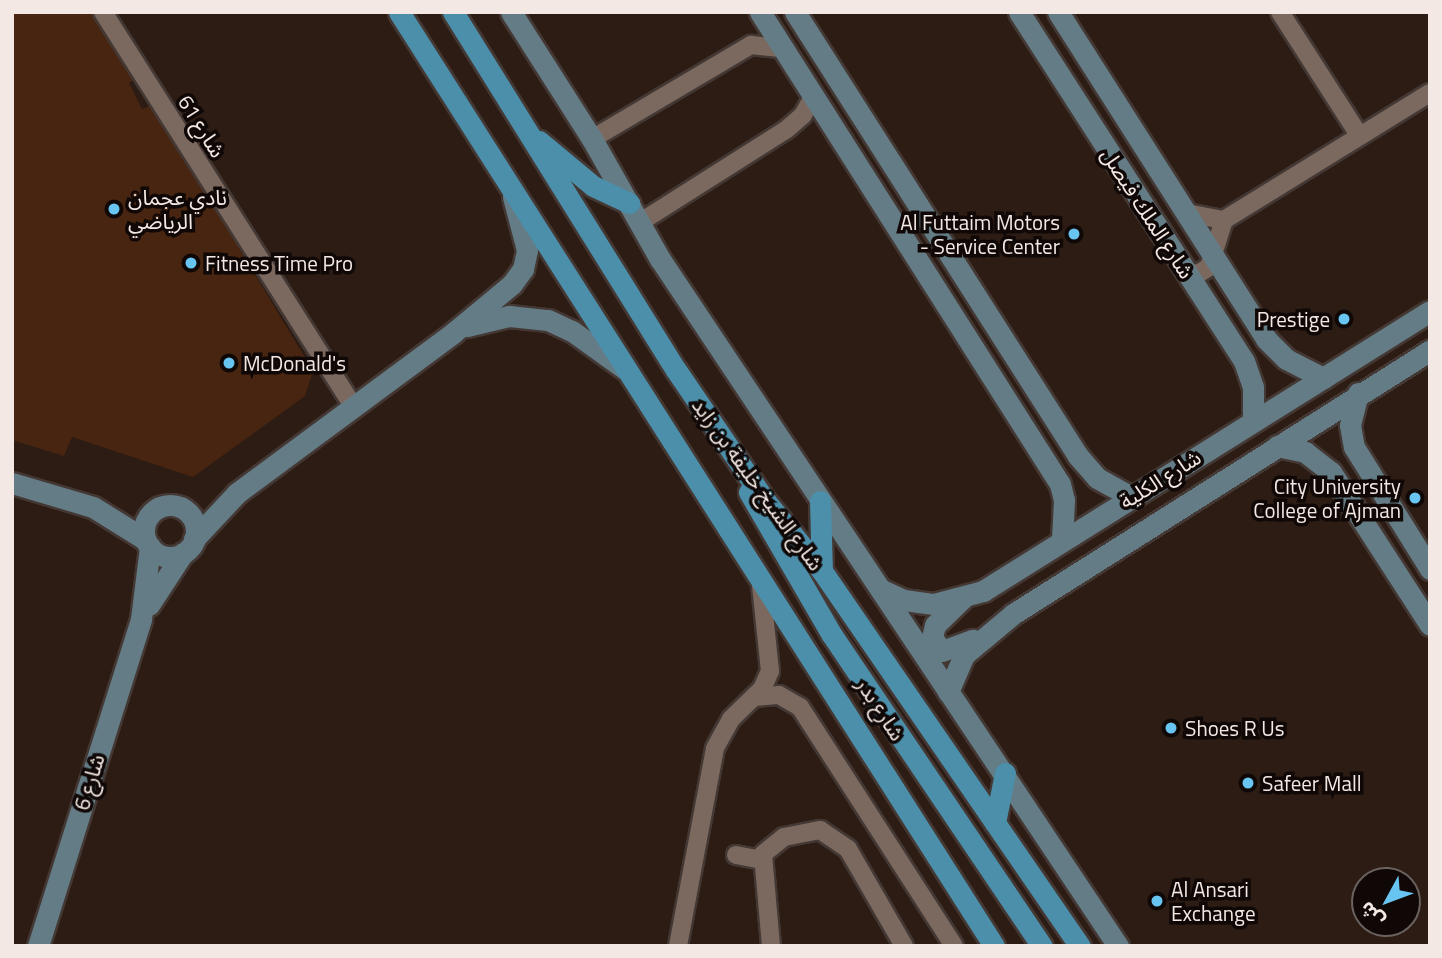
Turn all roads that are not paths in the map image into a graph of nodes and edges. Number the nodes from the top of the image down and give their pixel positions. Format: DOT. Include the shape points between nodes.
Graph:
graph roads {
  1 [pos="103,12"];
  2 [pos="399,12"];
  3 [pos="453,12"];
  4 [pos="511,12"];
  5 [pos="760,12"];
  6 [pos="795,12"];
  7 [pos="1020,12"];
  8 [pos="1058,12"];
  9 [pos="1280,12"];
  10 [pos="782,48"];
  11 [pos="1430,93"];
  12 [pos="813,97"];
  13 [pos="525,129"];
  14 [pos="1359,135"];
  15 [pos="592,139"];
  16 [pos="513,197"];
  17 [pos="629,203"];
  18 [pos="1187,213"];
  19 [pos="1224,220"];
  20 [pos="639,223"];
  21 [pos="1213,256"];
  22 [pos="1186,272"];
  23 [pos="1430,311"];
  24 [pos="453,333"];
  25 [pos="1430,350"];
  26 [pos="1016,356"];
  27 [pos="625,369"];
  28 [pos="991,375"];
  29 [pos="1323,378"];
  30 [pos="1358,393"];
  31 [pos="353,406"];
  32 [pos="1253,421"];
  33 [pos="1277,446"];
  34 [pos="738,461"];
  35 [pos="12,483"];
  36 [pos="237,493"];
  37 [pos="1131,497"];
  38 [pos="820,501"];
  39 [pos="93,507"];
  40 [pos="168,507"];
  41 [pos="1406,533"];
  42 [pos="1062,540"];
  43 [pos="148,543"];
  44 [pos="189,546"];
  45 [pos="1380,549"];
  46 [pos="1430,569"];
  47 [pos="822,571"];
  48 [pos="761,585"];
  49 [pos="880,589"];
  50 [pos="963,598"];
  51 [pos="141,619"];
  52 [pos="1430,625"];
  53 [pos="985,636"];
  54 [pos="948,692"];
  55 [pos="755,697"];
  56 [pos="1005,774"];
  57 [pos="995,823"];
  58 [pos="736,855"];
  59 [pos="761,860"];
  60 [pos="948,878"];
  61 [pos="38,946"];
  62 [pos="678,946"];
  63 [pos="771,946"];
  64 [pos="904,946"];
  65 [pos="954,946"];
  66 [pos="976,946"];
  67 [pos="994,946"];
  68 [pos="1042,946"];
  69 [pos="1080,946"];
  70 [pos="1118,946"];
  1 -- 31 [label="street, شارع 61"];
  2 -- 16 [label="main road"];
  3 -- 13 [label="main road, شارع الشيخ خليفة بن زايد"];
  4 -- 15 [label="street"];
  5 -- 10 [label="street"];
  6 -- 26 [label="street"];
  7 -- 22 [label="street, شارع الملك فيصل"];
  8 -- 18 [label="street, شارع الملك فيصل"];
  9 -- 14 [label="street"];
  10 -- 12 [label="street"];
  10 -- 15 [label="street" via="751,45"];
  11 -- 14 [label="street"];
  12 -- 20 [label="street" via="803,115 787,129"];
  12 -- 28 [label="street"];
  13 -- 17 [label="main road" via="593,186"];
  13 -- 34 [label="main road, شارع الشيخ خليفة بن زايد"];
  14 -- 19 [label="street"];
  15 -- 17 [label="street"];
  16 -- 24 [label="street" via="527,250 523,269 512,284"];
  16 -- 27 [label="main road"];
  17 -- 20 [label="street"];
  18 -- 19 [label="street"];
  18 -- 21 [label="street, شارع الملك فيصل"];
  19 -- 21 [label="street"];
  20 -- 38 [label="street"];
  21 -- 22 [label="street" via="1204,271"];
  21 -- 29 [label="street, شارع الملك فيصل" via="1274,349"];
  22 -- 32 [label="street, شارع الملك فيصل" via="1250,373"];
  23 -- 29 [label="street, شارع الكلية"];
  24 -- 27 [label="street" via="495,317 536,317 572,331"];
  24 -- 31 [label="street"];
  25 -- 30 [label="street, شارع الكلية"];
  26 -- 28 [label="street" via="1009,373"];
  26 -- 37 [label="street" via="1087,468"];
  27 -- 48 [label="main road"];
  28 -- 42 [label="street" via="1060,484"];
  29 -- 32 [label="street, شارع الكلية"];
  30 -- 33 [label="street, شارع الكلية"];
  30 -- 41 [label="street" via="1351,414 1354,447"];
  31 -- 36 [label="street"];
  32 -- 37 [label="street, شارع الكلية"];
  33 -- 45 [label="street" via="1305,452 1324,465"];
  33 -- 53 [label="street, شارع الكلية"];
  34 -- 47 [label="main road, شارع الشيخ خليفة بن زايد"];
  34 -- 68 [label="main road, شارع بدر" via="764,525 832,635"];
  35 -- 39 [label="street"];
  36 -- 40 [label="street"];
  36 -- 44 [label="street, شارع 6"];
  37 -- 42 [label="street, شارع الكلية"];
  38 -- 47 [label="main road"];
  38 -- 49 [label="street"];
  39 -- 40 [label="street"];
  39 -- 43 [label="street"];
  40 -- 43 [label="street" via="145,524"];
  40 -- 44 [label="street" via="194,523"];
  41 -- 45 [label="street" via="1389,534"];
  41 -- 46 [label="street"];
  42 -- 50 [label="street, شارع الكلية" via="983,591"];
  43 -- 44 [label="street" via="166,556"];
  43 -- 51 [label="street, شارع 6"];
  44 -- 51 [label="street, شارع 6"];
  45 -- 52 [label="street"];
  47 -- 57 [label="main road, شارع الشيخ خليفة بن زايد"];
  48 -- 55 [label="street" via="771,661"];
  48 -- 60 [label="main road"];
  49 -- 50 [label="street, شارع الكلية" via="919,603"];
  49 -- 54 [label="street"];
  50 -- 53 [label="street" via="934,625 935,644 942,651 954,650"];
  51 -- 61 [label="street, شارع 6"];
  53 -- 54 [label="street, شارع الكلية" via="957,664"];
  54 -- 56 [label="street"];
  55 -- 62 [label="street" via="731,719 715,748"];
  55 -- 65 [label="street" via="779,695 800,707"];
  56 -- 57 [label="main road"];
  56 -- 70 [label="street"];
  57 -- 69 [label="main road, شارع الشيخ خليفة بن زايد"];
  58 -- 59 [label="street"];
  59 -- 63 [label="street"];
  59 -- 64 [label="street" via="770,846 791,834 820,830 836,837 848,849"];
  60 -- 66 [label="main road"];
  60 -- 67 [label="main road"];
}
